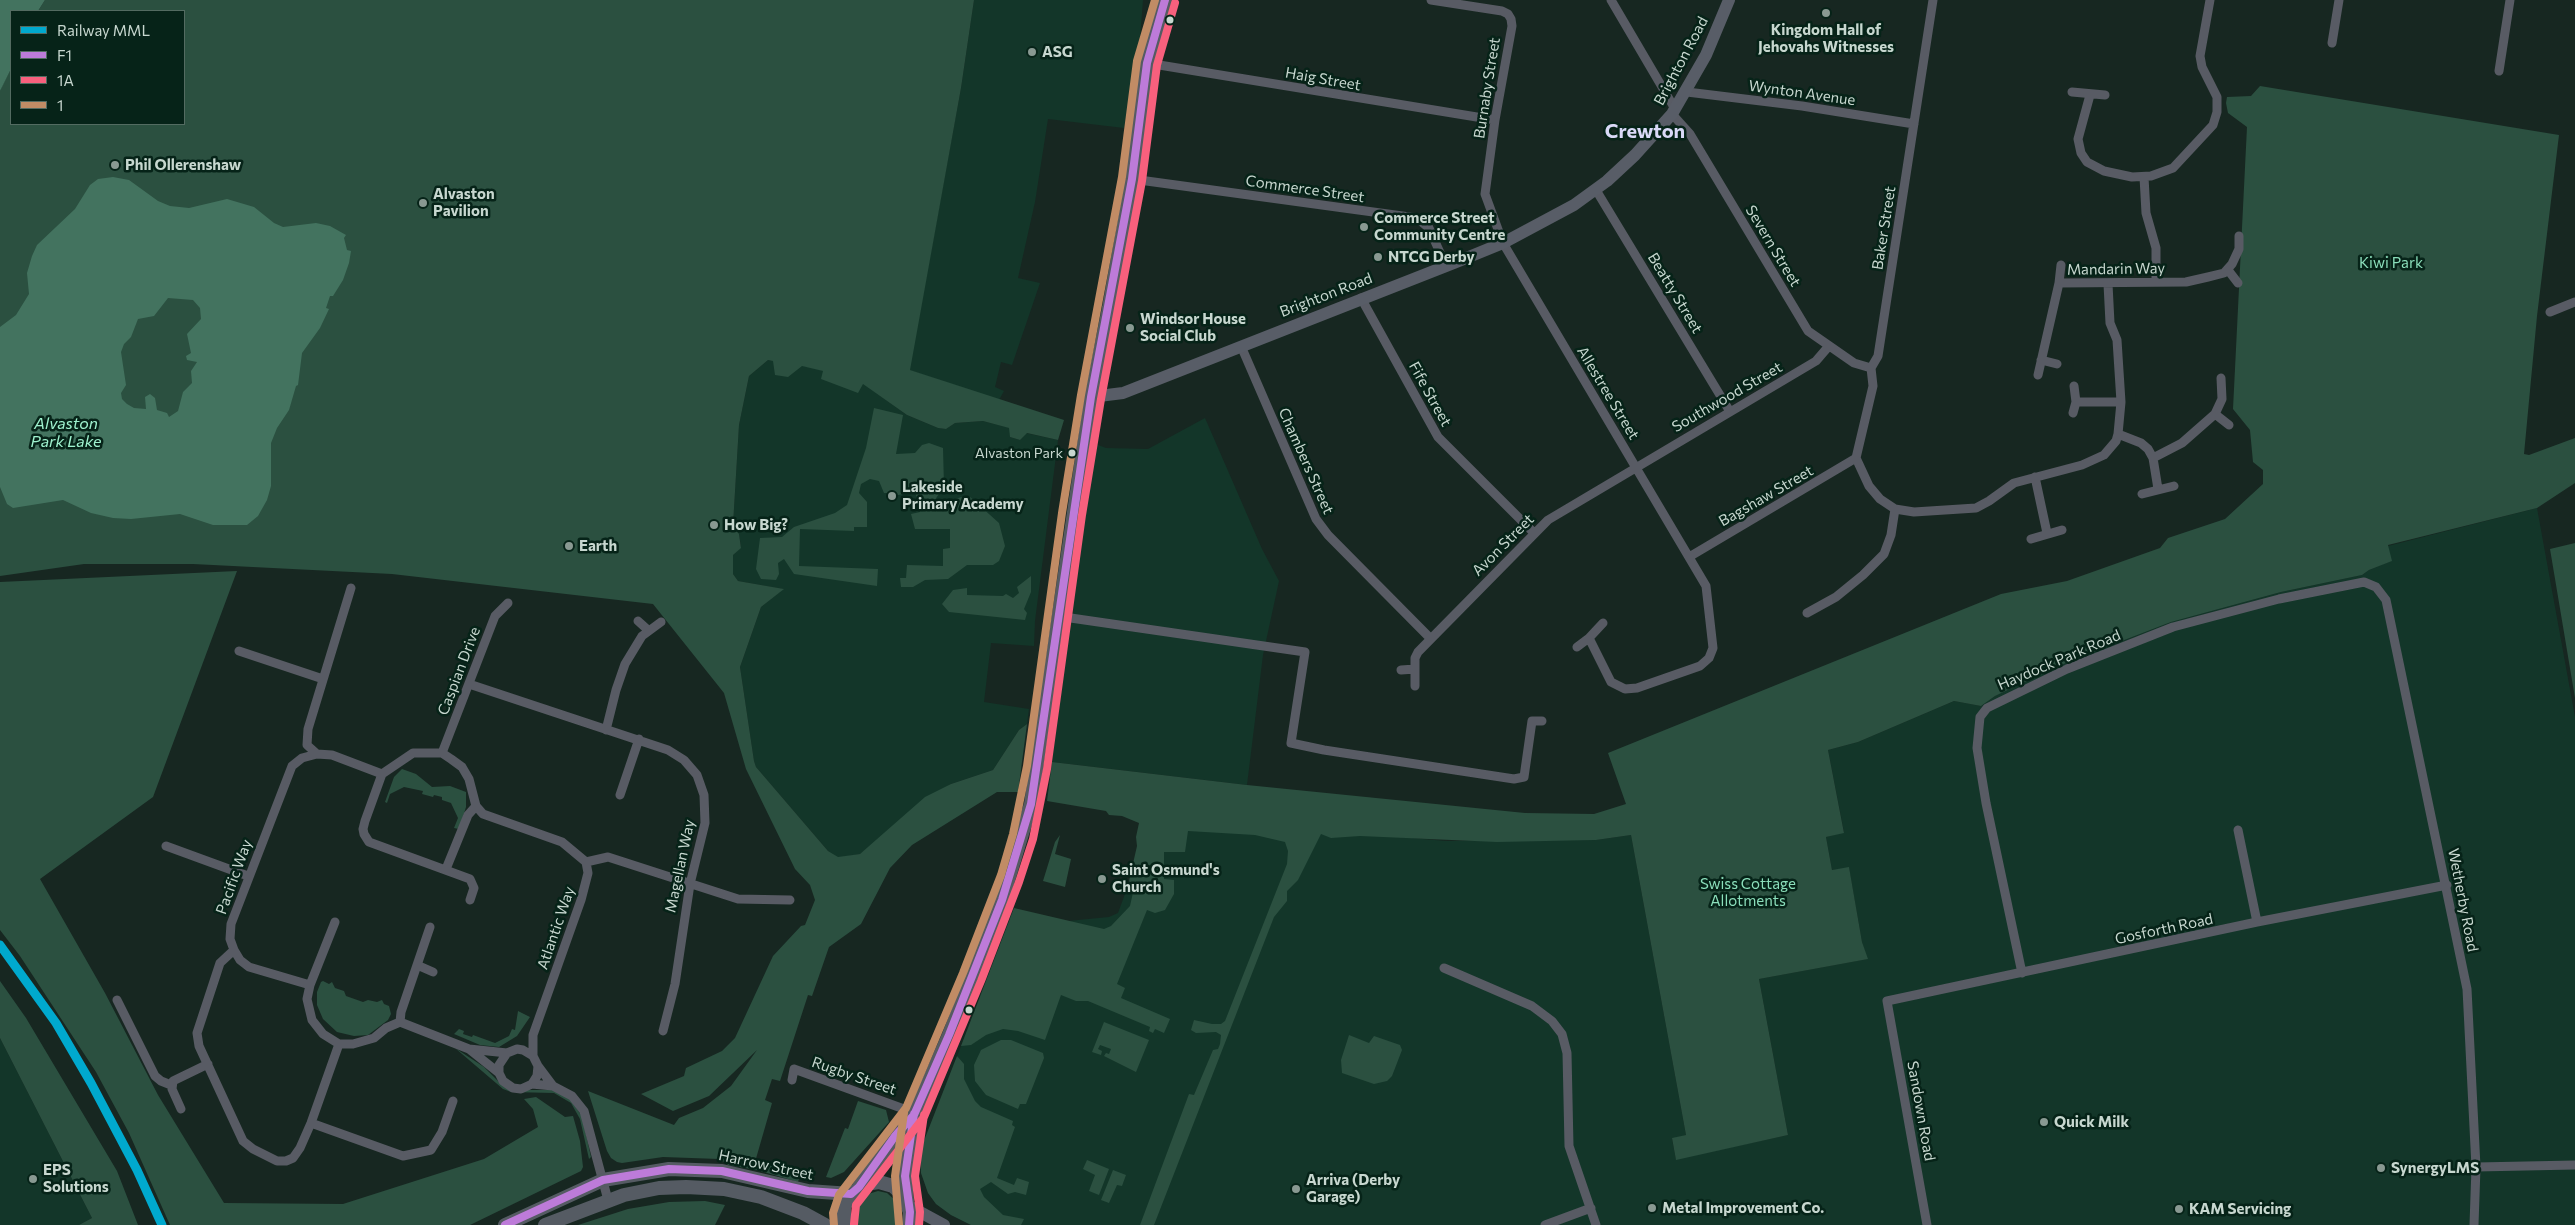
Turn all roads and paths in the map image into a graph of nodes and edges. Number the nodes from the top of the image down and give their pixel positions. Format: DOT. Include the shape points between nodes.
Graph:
graph roads {
  1 [pos="1165,0"];
  2 [pos="1430,0"];
  3 [pos="1612,0"];
  4 [pos="1729,0"];
  5 [pos="1933,0"];
  6 [pos="2210,0"];
  7 [pos="2339,0"];
  8 [pos="2510,0"];
  9 [pos="2332,42"];
  10 [pos="1147,63"];
  11 [pos="2499,71"];
  12 [pos="1687,92"];
  13 [pos="2072,92"];
  14 [pos="2090,95"];
  15 [pos="2105,95"];
  16 [pos="1674,112"];
  17 [pos="1495,120"];
  18 [pos="1914,124"];
  19 [pos="2144,177"];
  20 [pos="1132,178"];
  21 [pos="1596,190"];
  22 [pos="2239,236"];
  23 [pos="1503,243"];
  24 [pos="2060,265"];
  25 [pos="1446,266"];
  26 [pos="2228,270"];
  27 [pos="2156,282"];
  28 [pos="2059,283"];
  29 [pos="2238,283"];
  30 [pos="2108,284"];
  31 [pos="1361,298"];
  32 [pos="2575,302"];
  33 [pos="2550,312"];
  34 [pos="1240,346"];
  35 [pos="1828,347"];
  36 [pos="2040,360"];
  37 [pos="2057,364"];
  38 [pos="1870,368"];
  39 [pos="2038,375"];
  40 [pos="2221,378"];
  41 [pos="2074,386"];
  42 [pos="1091,396"];
  43 [pos="2076,402"];
  44 [pos="2121,402"];
  45 [pos="1729,410"];
  46 [pos="2073,412"];
  47 [pos="2215,414"];
  48 [pos="2229,425"];
  49 [pos="2118,434"];
  50 [pos="1856,458"];
  51 [pos="2153,458"];
  52 [pos="1636,467"];
  53 [pos="2035,477"];
  54 [pos="2174,486"];
  55 [pos="2158,489"];
  56 [pos="2142,494"];
  57 [pos="1895,509"];
  58 [pos="2062,530"];
  59 [pos="1534,533"];
  60 [pos="2047,533"];
  61 [pos="2031,539"];
  62 [pos="1689,557"];
  63 [pos="2376,587"];
  64 [pos="352,588"];
  65 [pos="508,603"];
  66 [pos="1807,613"];
  67 [pos="1057,616"];
  68 [pos="638,621"];
  69 [pos="661,622"];
  70 [pos="1602,623"];
  71 [pos="648,630"];
  72 [pos="1430,638"];
  73 [pos="1589,638"];
  74 [pos="1577,647"];
  75 [pos="239,651"];
  76 [pos="1415,669"];
  77 [pos="1401,670"];
  78 [pos="323,679"];
  79 [pos="468,684"];
  80 [pos="1415,686"];
  81 [pos="1542,722"];
  82 [pos="606,730"];
  83 [pos="639,739"];
  84 [pos="442,753"];
  85 [pos="317,754"];
  86 [pos="382,774"];
  87 [pos="620,795"];
  88 [pos="476,806"];
  89 [pos="2238,830"];
  90 [pos="166,846"];
  91 [pos="586,862"];
  92 [pos="446,870"];
  93 [pos="248,876"];
  94 [pos="690,884"];
  95 [pos="2447,885"];
  96 [pos="470,900"];
  97 [pos="790,900"];
  98 [pos="336,922"];
  99 [pos="2257,922"];
  100 [pos="430,927"];
  101 [pos="234,950"];
  102 [pos="417,965"];
  103 [pos="1444,968"];
  104 [pos="433,972"];
  105 [pos="2022,973"];
  106 [pos="310,985"];
  107 [pos="117,1000"];
  108 [pos="1887,1001"];
  109 [pos="400,1022"];
  110 [pos="663,1031"];
  111 [pos="533,1035"];
  112 [pos="339,1044"];
  113 [pos="468,1049"];
  114 [pos="516,1050"];
  115 [pos="507,1053"];
  116 [pos="533,1056"];
  117 [pos="208,1064"];
  118 [pos="538,1066"];
  119 [pos="499,1073"];
  120 [pos="792,1080"];
  121 [pos="532,1084"];
  122 [pos="171,1085"];
  123 [pos="553,1086"];
  124 [pos="453,1101"];
  125 [pos="181,1109"];
  126 [pos="914,1114"];
  127 [pos="311,1123"];
  128 [pos="2575,1164"];
  129 [pos="2476,1167"];
  130 [pos="603,1180"];
  131 [pos="855,1191"];
  132 [pos="608,1200"];
  133 [pos="908,1204"];
  134 [pos="1591,1208"];
  135 [pos="505,1225"];
  136 [pos="545,1225"];
  137 [pos="824,1225"];
  138 [pos="844,1225"];
  139 [pos="909,1225"];
  140 [pos="944,1225"];
  141 [pos="1545,1225"];
  142 [pos="1596,1225"];
  143 [pos="1927,1225"];
  144 [pos="2474,1225"];
  1 -- 10 [label="main road"];
  2 -- 17 [label="street, Burnaby Street" via="1502,11 1511,19"];
  3 -- 16 [label="street, Severn Street"];
  4 -- 12 [label="street, Brighton Road"];
  5 -- 18 [label="street, Baker Street"];
  6 -- 19 [label="street" via="2200,56 2202,68 2217,96 2213,125 2173,168"];
  7 -- 9 [label="street"];
  8 -- 11 [label="street"];
  10 -- 17 [label="street, Haig Street"];
  10 -- 20 [label="main road"];
  12 -- 16 [label="street, Brighton Road"];
  12 -- 18 [label="street, Wynton Avenue"];
  13 -- 14 [label="street"];
  14 -- 15 [label="street"];
  14 -- 19 [label="street" via="2078,131 2084,158 2104,171"];
  16 -- 21 [label="street, Brighton Road" via="1635,155"];
  16 -- 35 [label="street, Severn Street" via="1808,331"];
  17 -- 23 [label="street, Burnaby Street" via="1485,194"];
  18 -- 38 [label="street, Baker Street" via="1878,356"];
  19 -- 27 [label="street" via="2146,213 2156,248"];
  20 -- 25 [label="street, Commerce Street" via="1417,218 1430,228"];
  20 -- 42 [label="main road"];
  21 -- 23 [label="street, Brighton Road"];
  21 -- 45 [label="street, Beatty Street"];
  22 -- 26 [label="street" via="2239,249"];
  23 -- 25 [label="street, Brighton Road"];
  23 -- 52 [label="street, Allestree Street"];
  24 -- 28 [label="street"];
  25 -- 31 [label="street, Brighton Road"];
  26 -- 27 [label="street, Mandarin Way" via="2186,282"];
  26 -- 29 [label="street"];
  27 -- 30 [label="street, Mandarin Way"];
  28 -- 30 [label="street, Mandarin Way"];
  28 -- 36 [label="street, Mandarin Way"];
  30 -- 44 [label="street" via="2110,323 2118,340"];
  31 -- 34 [label="street, Brighton Road"];
  31 -- 59 [label="street, Fife Street" via="1438,437"];
  32 -- 33 [label="street"];
  34 -- 42 [label="street, Brighton Road" via="1123,393"];
  34 -- 72 [label="street, Chambers Street" via="1316,519"];
  35 -- 38 [label="street, Severn Street" via="1854,363"];
  35 -- 45 [label="street, Southwood Street" via="1816,361"];
  36 -- 37 [label="street"];
  36 -- 39 [label="street, Mandarin Way"];
  38 -- 50 [label="street, Baker Street" via="1873,386"];
  40 -- 47 [label="street" via="2222,399"];
  41 -- 43 [label="street"];
  42 -- 67 [label="main road"];
  43 -- 44 [label="street"];
  43 -- 46 [label="street"];
  44 -- 49 [label="street"];
  45 -- 52 [label="street, Southwood Street"];
  47 -- 48 [label="street"];
  47 -- 51 [label="street" via="2182,443"];
  49 -- 51 [label="street" via="2141,443"];
  49 -- 53 [label="street" via="2112,446 2099,458"];
  50 -- 57 [label="street" via="1874,492"];
  50 -- 62 [label="street, Bagshaw Street"];
  51 -- 55 [label="street"];
  52 -- 59 [label="street, Avon Street" via="1556,514"];
  52 -- 62 [label="street, Allestree Street"];
  53 -- 57 [label="street" via="2014,483 1976,508 1914,512"];
  53 -- 60 [label="street"];
  54 -- 55 [label="street"];
  55 -- 56 [label="street"];
  57 -- 66 [label="street" via="1884,554 1836,597"];
  58 -- 60 [label="street"];
  59 -- 72 [label="street, Avon Street"];
  60 -- 61 [label="street"];
  62 -- 73 [label="street, Allestree Street" via="1706,586 1708,599 1713,648 1705,662 1644,686 1625,689 1611,682"];
  63 -- 95 [label="street, Wetherby Road" via="2386,600"];
  63 -- 105 [label="street, Haydock Park Road" via="2364,582 2279,599 2173,628 2067,669 1987,708 1980,717 1977,748"];
  64 -- 78 [label="street"];
  65 -- 79 [label="street, Caspian Drive" via="495,616"];
  67 -- 81 [label="street" via="1305,652 1291,743 1514,779 1524,777 1532,721"];
  67 -- 126 [label="main road" via="1037,768 1018,854"];
  68 -- 71 [label="street"];
  69 -- 71 [label="street"];
  70 -- 73 [label="street"];
  71 -- 82 [label="street" via="625,664"];
  72 -- 76 [label="street, Avon Street" via="1415,658"];
  73 -- 74 [label="street"];
  75 -- 78 [label="street"];
  76 -- 77 [label="street"];
  76 -- 80 [label="street, Avon Street"];
  78 -- 85 [label="street" via="308,729 307,744"];
  79 -- 82 [label="street, Magellan Way"];
  79 -- 84 [label="street, Caspian Drive"];
  82 -- 83 [label="street, Magellan Way"];
  83 -- 87 [label="street"];
  83 -- 94 [label="street, Magellan Way" via="684,760 701,784 705,823"];
  84 -- 86 [label="street" via="413,753"];
  84 -- 88 [label="street" via="462,767 469,779"];
  85 -- 86 [label="street" via="332,755"];
  85 -- 93 [label="street, Pacific Way" via="302,758 292,766"];
  86 -- 92 [label="street" via="363,829 367,840"];
  88 -- 91 [label="street" via="494,819 562,842"];
  88 -- 92 [label="street" via="468,816"];
  89 -- 99 [label="street"];
  90 -- 93 [label="street"];
  91 -- 94 [label="street" via="608,857"];
  91 -- 111 [label="street, Atlantic Way" via="588,873 581,900"];
  92 -- 96 [label="street" via="470,880 474,888"];
  93 -- 101 [label="street, Pacific Way" via="230,924"];
  94 -- 97 [label="street" via="738,898"];
  94 -- 110 [label="street, Magellan Way" via="675,984"];
  95 -- 99 [label="street, Gosforth Road"];
  95 -- 129 [label="street, Wetherby Road" via="2467,989"];
  98 -- 106 [label="street"];
  99 -- 105 [label="street, Gosforth Road"];
  100 -- 102 [label="street"];
  101 -- 106 [label="street" via="249,967"];
  101 -- 117 [label="street" via="220,963 197,1033"];
  102 -- 104 [label="street"];
  102 -- 109 [label="street"];
  103 -- 134 [label="street" via="1532,1006 1559,1028 1567,1053 1569,1146"];
  105 -- 108 [label="street, Gosforth Road"];
  106 -- 112 [label="street" via="307,999 312,1020 323,1034"];
  107 -- 122 [label="street" via="155,1076"];
  108 -- 143 [label="street, Sandown Road"];
  109 -- 112 [label="street" via="374,1038"];
  109 -- 113 [label="street"];
  111 -- 114 [label="street, Atlantic Way"];
  111 -- 116 [label="street, Atlantic Way"];
  112 -- 127 [label="street"];
  113 -- 115 [label="street"];
  113 -- 119 [label="street"];
  114 -- 115 [label="street"];
  114 -- 116 [label="street"];
  115 -- 119 [label="street" via="499,1065"];
  116 -- 118 [label="street"];
  117 -- 122 [label="street" via="178,1077"];
  117 -- 127 [label="street" via="243,1141 253,1149 277,1161 293,1158"];
  118 -- 121 [label="street"];
  118 -- 123 [label="street"];
  119 -- 121 [label="street" via="503,1081 513,1088"];
  120 -- 126 [label="street, Rugby Street" via="794,1070"];
  121 -- 123 [label="street"];
  122 -- 125 [label="street"];
  123 -- 130 [label="street" via="572,1096 584,1111"];
  124 -- 127 [label="street" via="442,1132 431,1150 403,1156"];
  126 -- 131 [label="main road"];
  126 -- 133 [label="main road" via="905,1176"];
  128 -- 129 [label="street"];
  129 -- 144 [label="street, Wetherby Road"];
  130 -- 131 [label="main road, Harrow Street" via="669,1168 746,1175 808,1191"];
  130 -- 132 [label="street"];
  130 -- 135 [label="main road, Harrow Street"];
  131 -- 133 [label="main road, Harrow Street" via="872,1182 886,1184 898,1190"];
  131 -- 138 [label="main road" via="844,1207"];
  132 -- 136 [label="main road"];
  132 -- 137 [label="main road" via="639,1191 686,1187 735,1191 778,1202"];
  133 -- 139 [label="main road"];
  133 -- 140 [label="street"];
  134 -- 141 [label="street"];
  134 -- 142 [label="street"];
}
